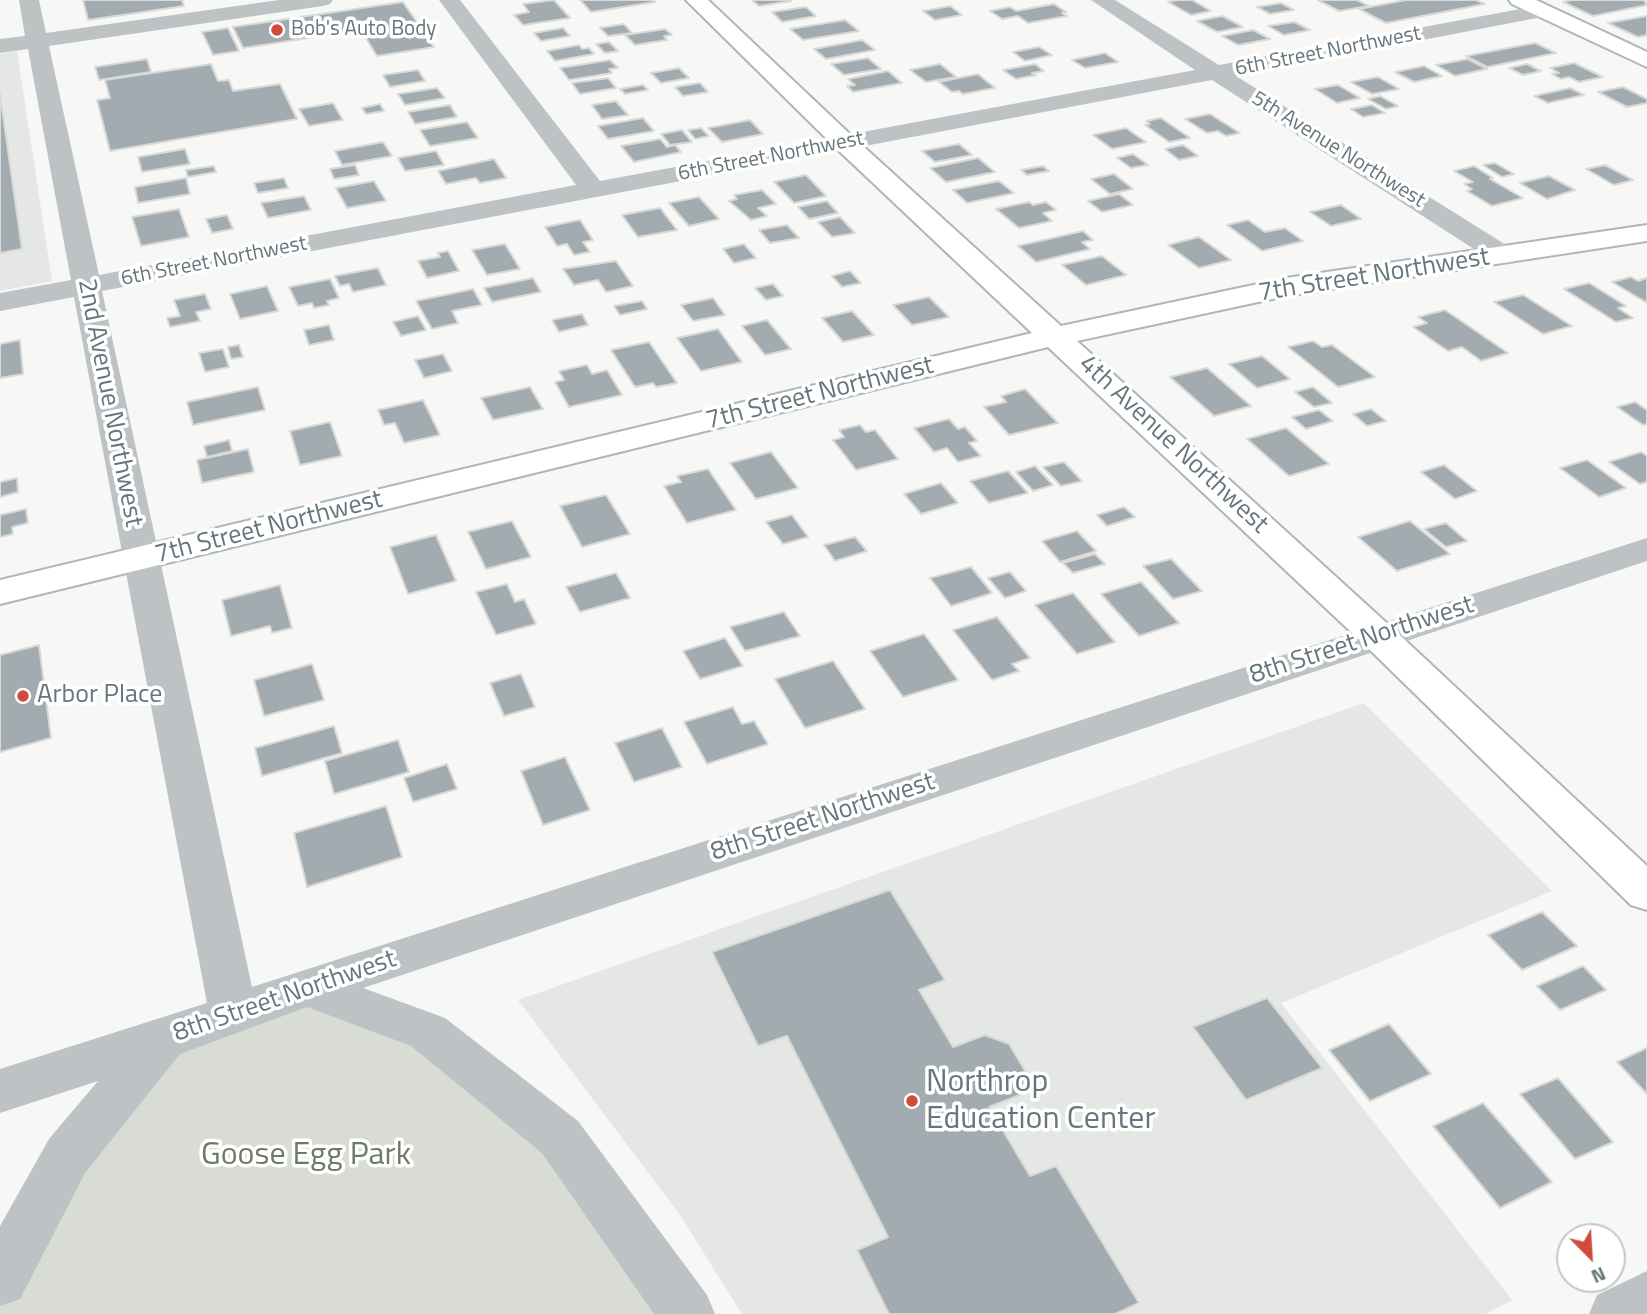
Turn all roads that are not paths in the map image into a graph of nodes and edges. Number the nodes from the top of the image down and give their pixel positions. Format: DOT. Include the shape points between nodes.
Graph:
graph roads {
  1 [pos="29,0"];
  2 [pos="323,0"];
  3 [pos="449,0"];
  4 [pos="696,0"];
  5 [pos="1101,0"];
  6 [pos="1519,0"];
  7 [pos="1542,11"];
  8 [pos="38,40"];
  9 [pos="0,46"];
  10 [pos="1647,61"];
  11 [pos="1217,73"];
  12 [pos="845,143"];
  13 [pos="593,190"];
  14 [pos="1647,233"];
  15 [pos="1504,256"];
  16 [pos="86,286"];
  17 [pos="0,302"];
  18 [pos="1056,336"];
  19 [pos="1647,549"];
  20 [pos="140,559"];
  21 [pos="0,592"];
  22 [pos="1378,636"];
  23 [pos="1647,893"];
  24 [pos="307,987"];
  25 [pos="233,1012"];
  26 [pos="163,1038"];
  27 [pos="0,1091"];
  28 [pos="0,1280"];
  29 [pos="1647,1298"];
  30 [pos="687,1314"];
  31 [pos="1617,1314"];
  1 -- 8 [label="street, 2nd Avenue Northwest"];
  2 -- 8 [label="street"];
  3 -- 13 [label="street"];
  4 -- 12 [label="main road, 4th Avenue Northwest"];
  5 -- 11 [label="street, 5th Avenue Northwest"];
  6 -- 7 [label="main road"];
  7 -- 10 [label="main road"];
  7 -- 11 [label="street, 6th Street Northwest"];
  8 -- 9 [label="street"];
  8 -- 16 [label="street, 2nd Avenue Northwest"];
  11 -- 12 [label="street, 6th Street Northwest"];
  11 -- 15 [label="street, 5th Avenue Northwest"];
  12 -- 13 [label="street, 6th Street Northwest"];
  12 -- 18 [label="main road, 4th Avenue Northwest"];
  13 -- 16 [label="street, 6th Street Northwest"];
  14 -- 15 [label="main road, 7th Street Northwest"];
  15 -- 18 [label="main road, 7th Street Northwest" via="1286,287"];
  16 -- 17 [label="street, 6th Street Northwest"];
  16 -- 20 [label="street, 2nd Avenue Northwest"];
  18 -- 20 [label="main road, 7th Street Northwest"];
  18 -- 22 [label="main road, 4th Avenue Northwest"];
  19 -- 22 [label="street, 8th Street Northwest"];
  20 -- 21 [label="main road, 7th Street Northwest"];
  20 -- 25 [label="street, 2nd Avenue Northwest"];
  22 -- 23 [label="main road, 4th Avenue Northwest"];
  22 -- 24 [label="street, 8th Street Northwest"];
  24 -- 25 [label="street, 8th Street Northwest"];
  24 -- 30 [label="street" via="428,1032 561,1136"];
  25 -- 26 [label="street, 8th Street Northwest"];
  26 -- 27 [label="street, 8th Street Northwest"];
  26 -- 28 [label="street" via="67,1156"];
  29 -- 31 [label="street"];
}
